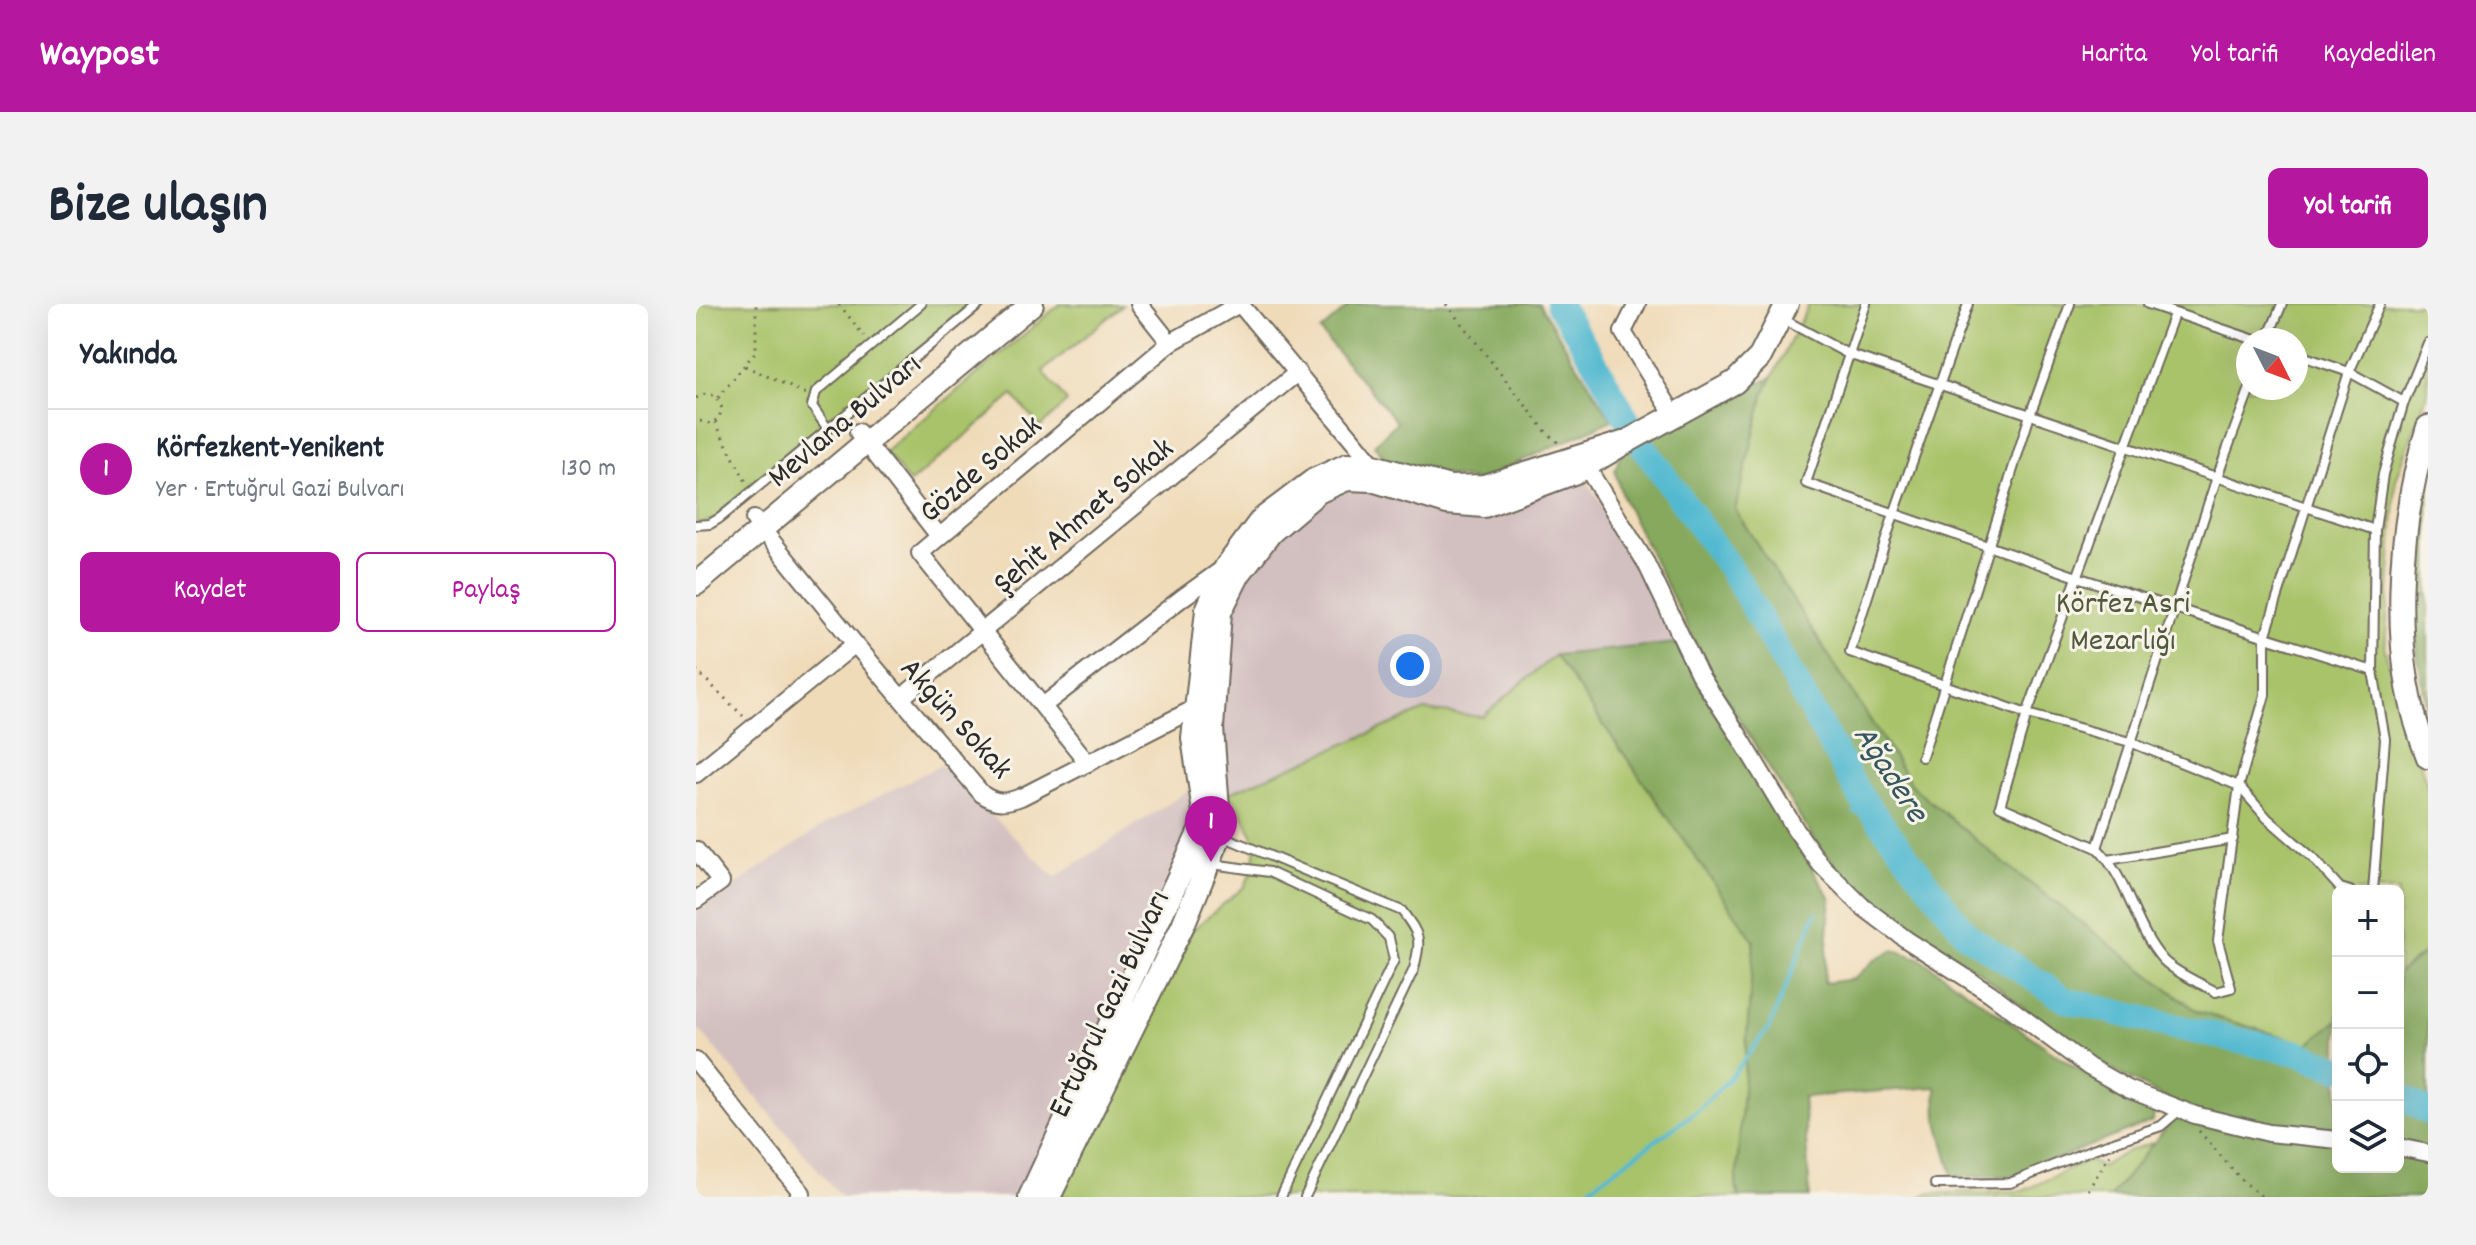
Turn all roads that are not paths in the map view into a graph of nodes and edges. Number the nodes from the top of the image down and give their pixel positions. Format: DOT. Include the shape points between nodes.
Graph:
graph roads {
  1 [pos="921,304"];
  2 [pos="980,304"];
  3 [pos="1010,304"];
  4 [pos="1032,304"];
  5 [pos="1139,304"];
  6 [pos="1240,304"];
  7 [pos="1637,304"];
  8 [pos="1866,304"];
  9 [pos="1968,304"];
  10 [pos="2070,304"];
  11 [pos="2148,304"];
  12 [pos="2282,304"];
  13 [pos="2380,304"];
  14 [pos="967,308"];
  15 [pos="1784,311"];
  16 [pos="2174,314"];
  17 [pos="2272,328"];
  18 [pos="2236,334"];
  19 [pos="1170,343"];
  20 [pos="2428,343"];
  21 [pos="1848,354"];
  22 [pos="2308,358"];
  23 [pos="1298,372"];
  24 [pos="2349,372"];
  25 [pos="1941,385"];
  26 [pos="2246,400"];
  27 [pos="2404,402"];
  28 [pos="1674,415"];
  29 [pos="2030,415"];
  30 [pos="2428,427"];
  31 [pos="828,429"];
  32 [pos="862,436"];
  33 [pos="2125,447"];
  34 [pos="1578,460"];
  35 [pos="1374,466"];
  36 [pos="2217,477"];
  37 [pos="1391,486"];
  38 [pos="2304,507"];
  39 [pos="1894,514"];
  40 [pos="758,524"];
  41 [pos="696,525"];
  42 [pos="2375,530"];
  43 [pos="939,536"];
  44 [pos="1987,546"];
  45 [pos="696,568"];
  46 [pos="1232,570"];
  47 [pos="2077,577"];
  48 [pos="696,584"];
  49 [pos="2174,608"];
  50 [pos="984,631"];
  51 [pos="2265,637"];
  52 [pos="855,644"];
  53 [pos="2373,671"];
  54 [pos="1945,686"];
  55 [pos="901,698"];
  56 [pos="1205,702"];
  57 [pos="1044,705"];
  58 [pos="2027,714"];
  59 [pos="2130,742"];
  60 [pos="1922,757"];
  61 [pos="2428,757"];
  62 [pos="1088,763"];
  63 [pos="696,774"];
  64 [pos="2239,786"];
  65 [pos="1220,835"];
  66 [pos="2233,839"];
  67 [pos="2097,848"];
  68 [pos="696,850"];
  69 [pos="1197,860"];
  70 [pos="2108,860"];
  71 [pos="2337,885"];
  72 [pos="2373,885"];
  73 [pos="696,900"];
  74 [pos="696,1061"];
  75 [pos="2180,1110"];
  76 [pos="2332,1139"];
  77 [pos="2404,1148"];
  78 [pos="2428,1153"];
  79 [pos="1935,1184"];
  80 [pos="800,1195"];
  81 [pos="1030,1197"];
  82 [pos="1049,1197"];
  83 [pos="1281,1197"];
  84 [pos="1305,1197"];
  1 -- 31 [label="lane" via="816,392 814,412"];
  2 -- 14 [label="lane"];
  3 -- 32 [label="main road, Mevlana Bulvarı"];
  4 -- 32 [label="main road, Mevlana Bulvarı"];
  5 -- 19 [label="street"];
  6 -- 19 [label="street, Gözde Sokak"];
  6 -- 23 [label="street"];
  7 -- 28 [label="street" via="1623,332"];
  8 -- 21 [label="lane"];
  9 -- 25 [label="lane"];
  10 -- 29 [label="lane"];
  11 -- 16 [label="lane"];
  12 -- 17 [label="lane"];
  13 -- 24 [label="lane"];
  14 -- 31 [label="lane"];
  15 -- 21 [label="lane"];
  15 -- 28 [label="main road" via="1760,357 1743,375"];
  16 -- 18 [label="lane"];
  16 -- 33 [label="lane"];
  19 -- 43 [label="street, Gözde Sokak"];
  20 -- 27 [label="lane"];
  21 -- 25 [label="lane"];
  21 -- 39 [label="lane" via="1806,483"];
  22 -- 24 [label="lane"];
  23 -- 35 [label="street"];
  23 -- 50 [label="street, Şehit Ahmet Sokak"];
  24 -- 27 [label="lane"];
  24 -- 38 [label="lane"];
  25 -- 29 [label="lane"];
  25 -- 39 [label="lane"];
  26 -- 36 [label="lane"];
  27 -- 42 [label="lane" via="2383,474"];
  28 -- 34 [label="main road" via="1626,442"];
  29 -- 33 [label="lane"];
  29 -- 44 [label="lane"];
  30 -- 61 [label="main road" via="2409,502 2403,586 2410,692"];
  31 -- 41 [label="lane" via="720,518"];
  32 -- 40 [label="main road, Mevlana Bulvarı"];
  32 -- 43 [label="street"];
  33 -- 36 [label="lane"];
  33 -- 47 [label="lane"];
  34 -- 35 [label="main road" via="1484,486 1450,487"];
  34 -- 37 [label="main road" via="1576,472 1484,506 1447,503"];
  34 -- 75 [label="street" via="1646,563 1699,674 1796,830 1835,882 1907,940 1990,993 2089,1067"];
  35 -- 37 [label="street"];
  35 -- 46 [label="main road" via="1347,465 1314,480 1261,520"];
  36 -- 38 [label="lane"];
  36 -- 49 [label="lane"];
  37 -- 46 [label="main road" via="1347,479 1318,492"];
  38 -- 42 [label="lane"];
  38 -- 51 [label="lane"];
  39 -- 44 [label="lane"];
  39 -- 54 [label="lane" via="1850,652"];
  40 -- 45 [label="main road, Mevlana Bulvarı"];
  40 -- 48 [label="main road, Mevlana Bulvarı"];
  40 -- 52 [label="street, Akgün Sokak"];
  42 -- 53 [label="lane"];
  43 -- 50 [label="street, Gözde Sokak" via="920,553"];
  44 -- 47 [label="lane"];
  44 -- 54 [label="lane"];
  46 -- 56 [label="main road"];
  46 -- 57 [label="street" via="1182,598"];
  47 -- 49 [label="lane"];
  47 -- 58 [label="lane"];
  49 -- 51 [label="lane"];
  49 -- 59 [label="lane"];
  50 -- 55 [label="street, Şehit Ahmet Sokak"];
  50 -- 57 [label="street, Gözde Sokak"];
  51 -- 53 [label="lane"];
  51 -- 64 [label="lane" via="2265,695"];
  52 -- 55 [label="street, Akgün Sokak"];
  52 -- 63 [label="street"];
  53 -- 72 [label="lane" via="2385,739"];
  54 -- 58 [label="lane"];
  54 -- 60 [label="lane"];
  55 -- 62 [label="street, Akgün Sokak" via="982,794 999,803"];
  56 -- 62 [label="street, Akgün Sokak"];
  56 -- 65 [label="main road" via="1212,728"];
  56 -- 69 [label="main road" via="1193,738 1204,812"];
  57 -- 62 [label="street, Gözde Sokak"];
  58 -- 59 [label="lane"];
  58 -- 67 [label="lane" via="2000,806"];
  59 -- 64 [label="lane"];
  59 -- 67 [label="lane"];
  64 -- 66 [label="lane"];
  64 -- 71 [label="lane"];
  65 -- 69 [label="main road, Ertuğrul Gazi Bulvarı"];
  65 -- 84 [label="lane" via="1402,911 1420,941 1414,969"];
  66 -- 70 [label="lane"];
  66 -- 70 [label="lane" via="2218,941 2231,988 2216,992 2165,962"];
  67 -- 70 [label="lane"];
  68 -- 73 [label="street" via="721,882"];
  69 -- 81 [label="main road, Ertuğrul Gazi Bulvarı"];
  69 -- 82 [label="main road, Ertuğrul Gazi Bulvarı" via="1183,925"];
  69 -- 83 [label="lane" via="1269,872 1372,920 1389,938 1394,960"];
  74 -- 80 [label="street"];
  75 -- 76 [label="street" via="2269,1133"];
  75 -- 79 [label="lane" via="2161,1126 2010,1183"];
  77 -- 78 [label="street"];
}
